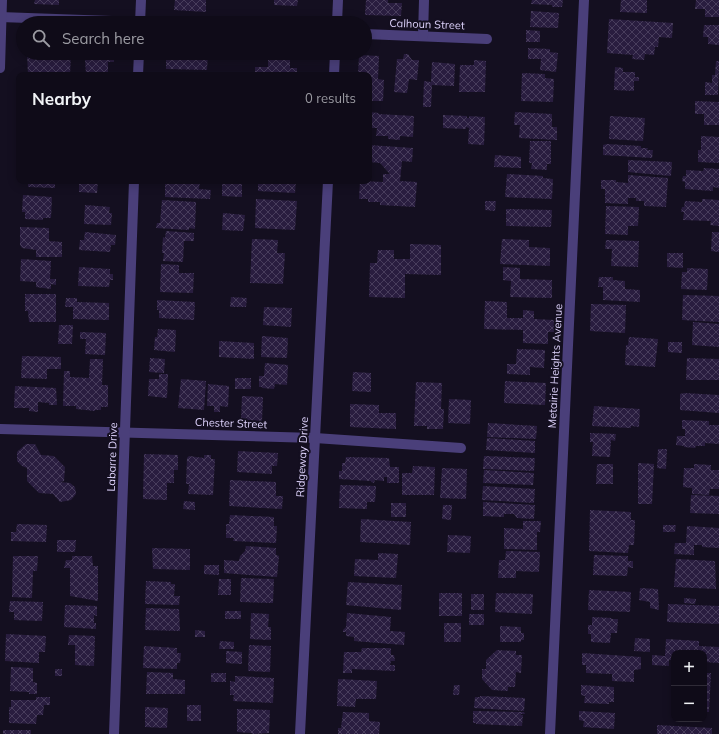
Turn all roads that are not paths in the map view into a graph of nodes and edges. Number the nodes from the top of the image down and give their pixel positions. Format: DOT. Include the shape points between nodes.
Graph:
graph roads {
  1 [pos="2,0"];
  2 [pos="141,0"];
  3 [pos="338,0"];
  4 [pos="424,0"];
  5 [pos="584,0"];
  6 [pos="140,16"];
  7 [pos="337,16"];
  8 [pos="1,17"];
  9 [pos="16,18"];
  10 [pos="372,34"];
  11 [pos="423,36"];
  12 [pos="488,38"];
  13 [pos="139,60"];
  14 [pos="335,60"];
  15 [pos="0,68"];
  16 [pos="138,72"];
  17 [pos="334,72"];
  18 [pos="134,184"];
  19 [pos="328,184"];
  20 [pos="0,429"];
  21 [pos="125,432"];
  22 [pos="315,438"];
  23 [pos="461,448"];
  24 [pos="114,734"];
  25 [pos="300,734"];
  26 [pos="550,734"];
  1 -- 8 [label="street"];
  2 -- 6 [label="street"];
  3 -- 7 [label="street"];
  4 -- 11 [label="street"];
  5 -- 26 [label="street, Metairie Heights Avenue"];
  8 -- 9 [label="street"];
  8 -- 15 [label="street"];
  10 -- 11 [label="street, Calhoun Street"];
  11 -- 12 [label="street, Calhoun Street"];
  13 -- 16 [label="street"];
  14 -- 17 [label="street"];
  18 -- 21 [label="street, Labarre Drive"];
  19 -- 22 [label="street, Ridgeway Drive"];
  20 -- 21 [label="street, Chester Street"];
  21 -- 22 [label="street, Chester Street"];
  21 -- 24 [label="street, Labarre Drive"];
  22 -- 23 [label="street, Chester Street"];
  22 -- 25 [label="street, Ridgeway Drive"];
}
